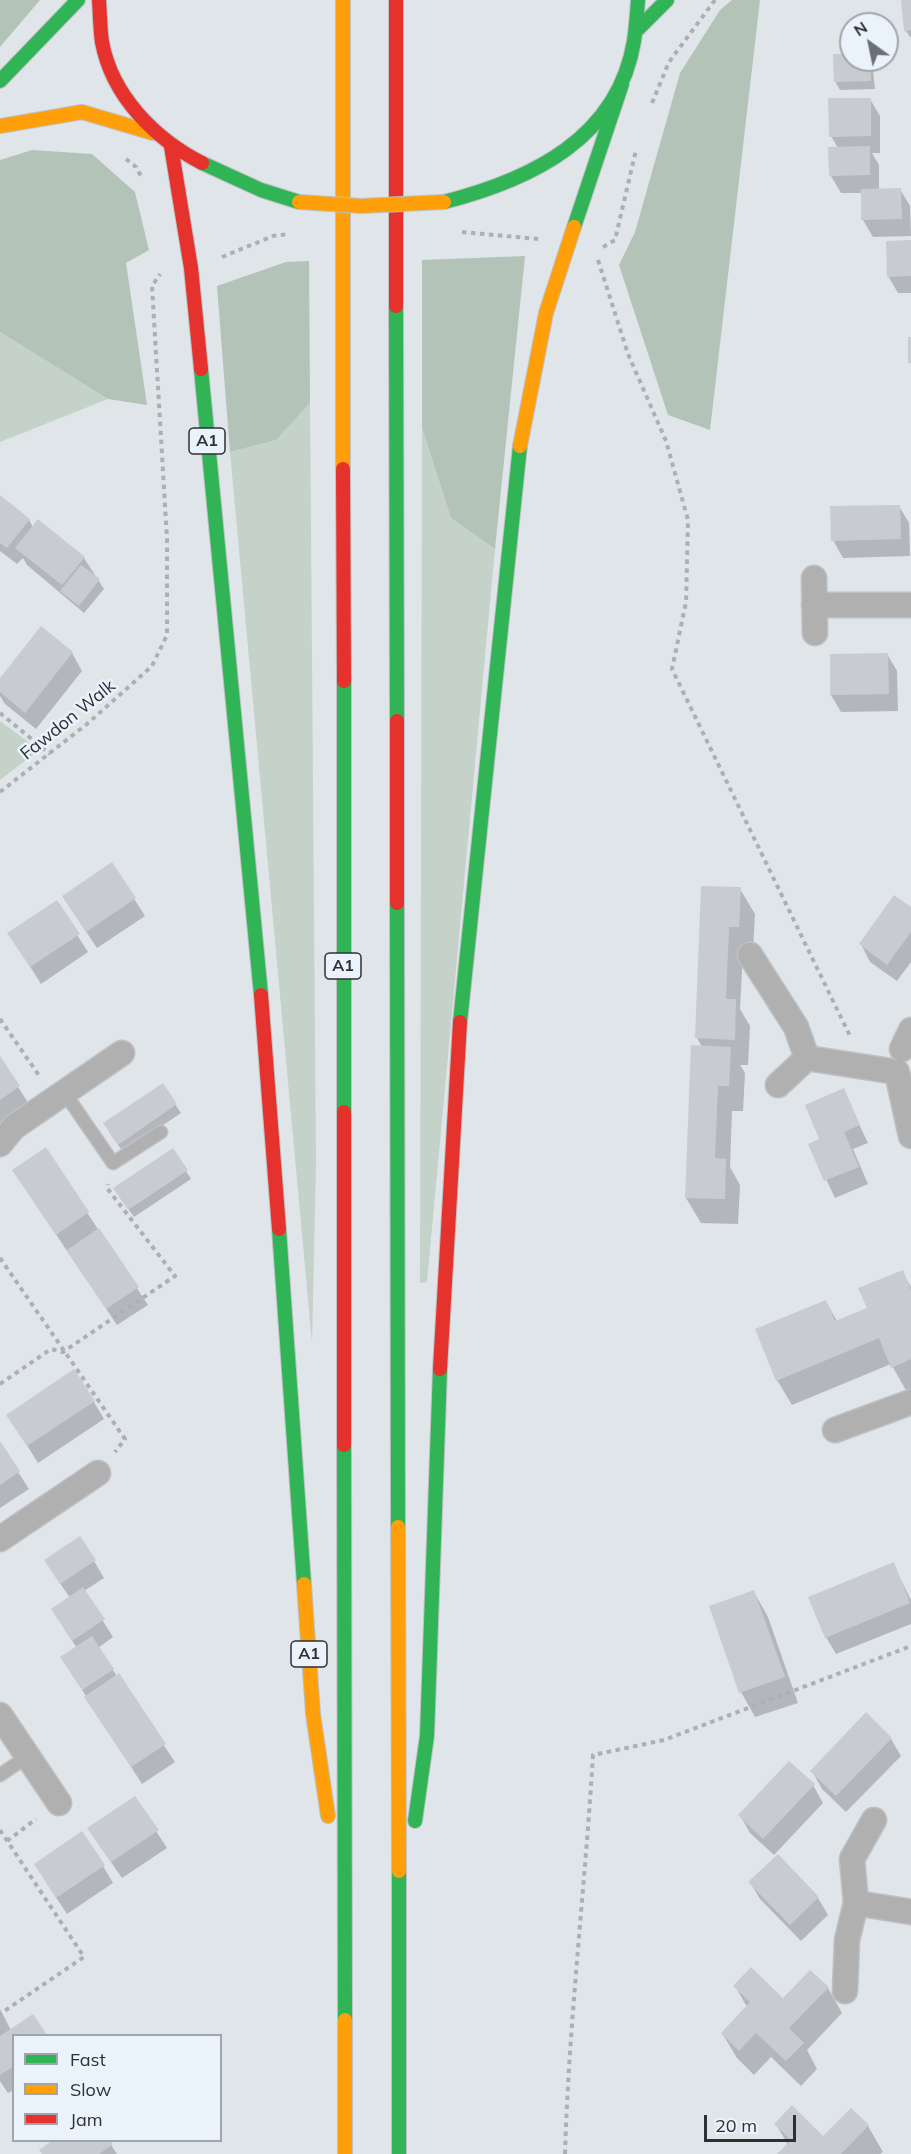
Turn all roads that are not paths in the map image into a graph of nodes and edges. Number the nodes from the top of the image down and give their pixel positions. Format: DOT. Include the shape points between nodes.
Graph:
graph roads {
  1 [pos="78,0"];
  2 [pos="99,0"];
  3 [pos="343,0"];
  4 [pos="396,0"];
  5 [pos="638,0"];
  6 [pos="667,0"];
  7 [pos="638,29"];
  8 [pos="0,81"];
  9 [pos="622,84"];
  10 [pos="0,126"];
  11 [pos="153,132"];
  12 [pos="171,146"];
  13 [pos="814,578"];
  14 [pos="814,605"];
  15 [pos="911,605"];
  16 [pos="815,633"];
  17 [pos="750,955"];
  18 [pos="903,1051"];
  19 [pos="122,1053"];
  20 [pos="807,1058"];
  21 [pos="778,1086"];
  22 [pos="59,1095"];
  23 [pos="161,1132"];
  24 [pos="911,1136"];
  25 [pos="0,1144"];
  26 [pos="911,1402"];
  27 [pos="835,1430"];
  28 [pos="98,1473"];
  29 [pos="0,1539"];
  30 [pos="0,1715"];
  31 [pos="28,1756"];
  32 [pos="0,1775"];
  33 [pos="59,1803"];
  34 [pos="874,1820"];
  35 [pos="856,1904"];
  36 [pos="911,1912"];
  37 [pos="399,1929"];
  38 [pos="344,1932"];
  39 [pos="845,1991"];
  40 [pos="345,2154"];
  41 [pos="399,2154"];
  1 -- 8 [label="main road"];
  2 -- 11 [label="main road" via="101,35 112,75 127,102"];
  3 -- 38 [label="main road, A1"];
  4 -- 37 [label="main road"];
  5 -- 7 [label="main road"];
  6 -- 7 [label="main road"];
  7 -- 9 [label="main road"];
  9 -- 12 [label="main road, bridge" via="599,121 560,159 502,187 444,202 361,206 299,202 214,172"];
  9 -- 37 [label="main road" via="546,313 520,448 456,1068 441,1328 428,1736"];
  10 -- 11 [label="main road" via="81,112"];
  11 -- 12 [label="main road"];
  12 -- 38 [label="main road, A1" via="191,268 265,1037 313,1714"];
  13 -- 14 [label="street"];
  14 -- 15 [label="street"];
  14 -- 16 [label="street"];
  17 -- 20 [label="street" via="796,1027"];
  18 -- 20 [label="street" via="866,1067"];
  18 -- 24 [label="street"];
  19 -- 22 [label="street"];
  20 -- 21 [label="street"];
  22 -- 23 [label="lane" via="113,1163"];
  22 -- 25 [label="street" via="14,1127"];
  26 -- 27 [label="street"];
  28 -- 29 [label="street"];
  30 -- 31 [label="street"];
  31 -- 32 [label="lane"];
  31 -- 33 [label="street"];
  34 -- 35 [label="street" via="852,1859"];
  35 -- 36 [label="street"];
  35 -- 39 [label="street" via="847,1940"];
  37 -- 41 [label="main road"];
  38 -- 40 [label="main road, A1"];
}
